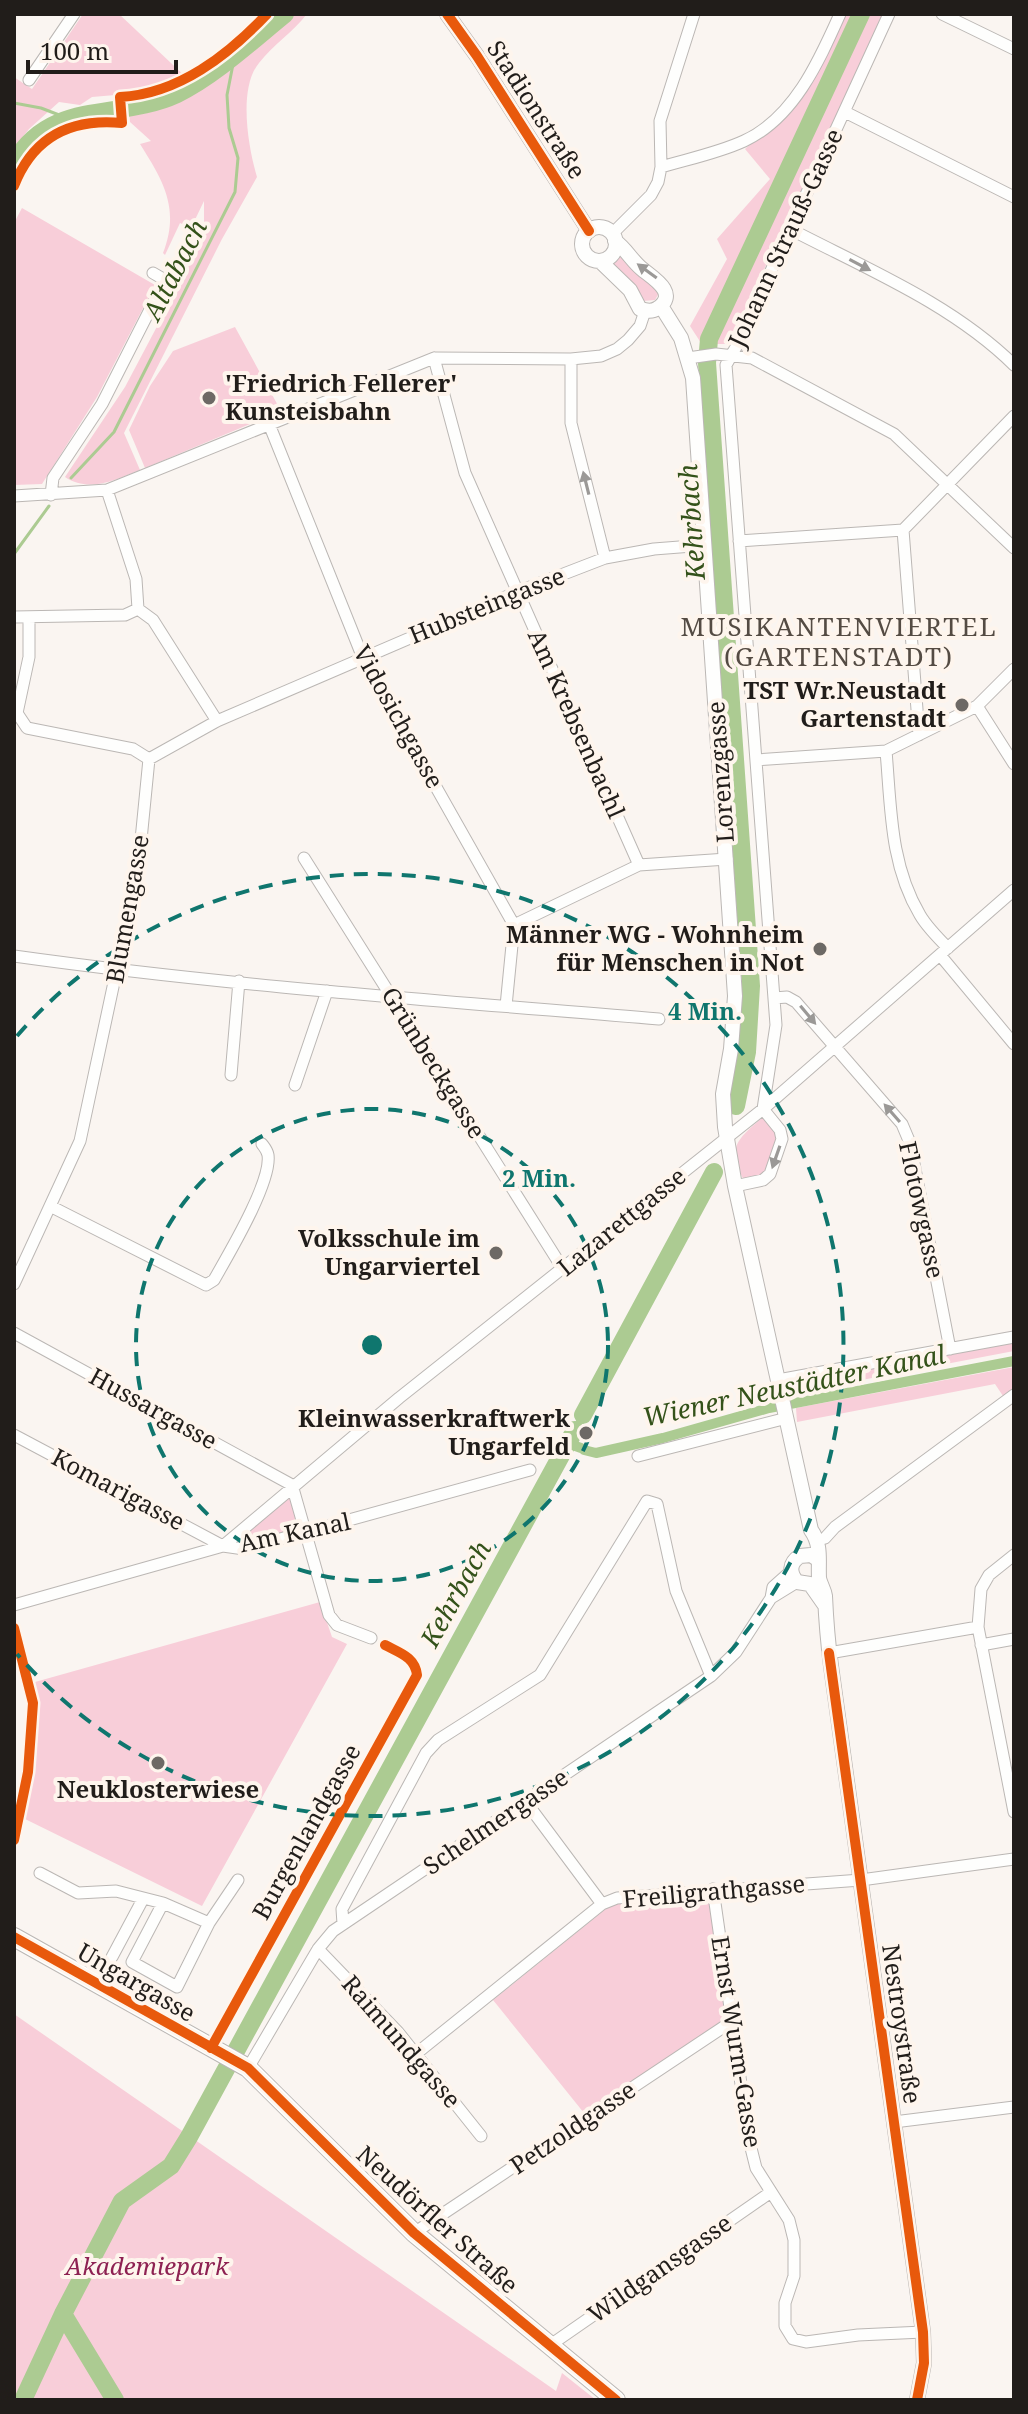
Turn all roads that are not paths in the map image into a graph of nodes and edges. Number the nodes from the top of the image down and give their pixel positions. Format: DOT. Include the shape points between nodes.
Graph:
graph roads {
  1 [pos="74,14"];
  2 [pos="447,14"];
  3 [pos="694,14"];
  4 [pos="840,14"];
  5 [pos="889,14"];
  6 [pos="942,14"];
  7 [pos="1014,49"];
  8 [pos="29,80"];
  9 [pos="845,112"];
  10 [pos="661,167"];
  11 [pos="1014,197"];
  12 [pos="790,229"];
  13 [pos="589,231"];
  14 [pos="614,237"];
  15 [pos="600,261"];
  16 [pos="153,273"];
  17 [pos="661,306"];
  18 [pos="645,311"];
  19 [pos="730,355"];
  20 [pos="694,356"];
  21 [pos="434,358"];
  22 [pos="571,359"];
  23 [pos="1014,365"];
  24 [pos="1014,416"];
  25 [pos="269,424"];
  26 [pos="950,485"];
  27 [pos="107,490"];
  28 [pos="51,495"];
  29 [pos="14,496"];
  30 [pos="903,530"];
  31 [pos="739,541"];
  32 [pos="705,545"];
  33 [pos="1014,548"];
  34 [pos="605,558"];
  35 [pos="517,592"];
  36 [pos="138,609"];
  37 [pos="14,617"];
  38 [pos="29,617"];
  39 [pos="363,658"];
  40 [pos="1014,669"];
  41 [pos="977,706"];
  42 [pos="217,721"];
  43 [pos="919,735"];
  44 [pos="886,751"];
  45 [pos="149,759"];
  46 [pos="756,760"];
  47 [pos="1014,764"];
  48 [pos="304,858"];
  49 [pos="727,859"];
  50 [pos="639,865"];
  51 [pos="1014,890"];
  52 [pos="514,925"];
  53 [pos="944,952"];
  54 [pos="14,956"];
  55 [pos="118,971"];
  56 [pos="239,981"];
  57 [pos="327,991"];
  58 [pos="391,996"];
  59 [pos="774,998"];
  60 [pos="506,1006"];
  61 [pos="659,1019"];
  62 [pos="1014,1044"];
  63 [pos="835,1047"];
  64 [pos="231,1075"];
  65 [pos="295,1085"];
  66 [pos="763,1109"];
  67 [pos="727,1138"];
  68 [pos="262,1144"];
  69 [pos="735,1186"];
  70 [pos="52,1207"];
  71 [pos="563,1269"];
  72 [pos="14,1284"];
  73 [pos="14,1333"];
  74 [pos="1014,1337"];
  75 [pos="950,1349"];
  76 [pos="779,1384"];
  77 [pos="1014,1395"];
  78 [pos="786,1417"];
  79 [pos="14,1435"];
  80 [pos="638,1456"];
  81 [pos="530,1470"];
  82 [pos="292,1485"];
  83 [pos="308,1533"];
  84 [pos="815,1535"];
  85 [pos="223,1546"];
  86 [pos="1014,1555"];
  87 [pos="811,1557"];
  88 [pos="804,1578"];
  89 [pos="14,1605"];
  90 [pos="978,1627"];
  91 [pos="14,1628"];
  92 [pos="366,1636"];
  93 [pos="1014,1639"];
  94 [pos="385,1645"];
  95 [pos="981,1645"];
  96 [pos="829,1653"];
  97 [pos="711,1676"];
  98 [pos="526,1802"];
  99 [pos="1014,1812"];
  100 [pos="14,1840"];
  101 [pos="1014,1859"];
  102 [pos="40,1873"];
  103 [pos="238,1880"];
  104 [pos="861,1880"];
  105 [pos="713,1889"];
  106 [pos="143,1899"];
  107 [pos="163,1903"];
  108 [pos="602,1904"];
  109 [pos="209,1923"];
  110 [pos="343,1924"];
  111 [pos="14,1937"];
  112 [pos="318,1949"];
  113 [pos="112,1957"];
  114 [pos="177,1987"];
  115 [pos="731,2022"];
  116 [pos="417,2053"];
  117 [pos="231,2059"];
  118 [pos="1014,2107"];
  119 [pos="894,2122"];
  120 [pos="481,2136"];
  121 [pos="771,2192"];
  122 [pos="414,2233"];
  123 [pos="923,2332"];
  124 [pos="549,2346"];
  125 [pos="616,2400"];
  126 [pos="917,2400"];
  1 -- 8 [label="street"];
  2 -- 13 [label="street, Stadionstraße"];
  3 -- 10 [label="street" via="660,121"];
  4 -- 10 [label="street" via="804,88 760,132 725,149"];
  5 -- 9 [label="street, Johann Strauß-Gasse"];
  6 -- 7 [label="street"];
  9 -- 11 [label="street"];
  9 -- 12 [label="street, Johann Strauß-Gasse"];
  10 -- 14 [label="street" via="651,195"];
  12 -- 19 [label="street, Johann Strauß-Gasse"];
  12 -- 23 [label="street, one-way" via="941,308"];
  13 -- 14 [label="street" via="601,227"];
  13 -- 15 [label="street" via="582,240 584,252"];
  14 -- 15 [label="street" via="612,254"];
  17 -- 14 [label="street, one-way" via="664,286"];
  15 -- 18 [label="street"];
  16 -- 28 [label="street" via="165,280 102,404 53,478"];
  17 -- 18 [label="street"];
  17 -- 20 [label="street"];
  18 -- 22 [label="street" via="640,326 617,349"];
  19 -- 20 [label="street"];
  19 -- 26 [label="street" via="752,358 894,434"];
  19 -- 31 [label="street, Johann Strauß-Gasse" via="726,365"];
  20 -- 32 [label="street, Lorenzgasse"];
  21 -- 22 [label="street"];
  21 -- 25 [label="street"];
  21 -- 35 [label="street, Am Krebsenbachl" via="465,473"];
  34 -- 22 [label="street, one-way" via="571,423"];
  24 -- 26 [label="street"];
  25 -- 27 [label="street"];
  25 -- 39 [label="street, Vidosichgasse"];
  26 -- 30 [label="street"];
  26 -- 33 [label="street"];
  27 -- 28 [label="street"];
  27 -- 36 [label="street" via="136,579"];
  28 -- 29 [label="street"];
  30 -- 31 [label="street"];
  30 -- 43 [label="street"];
  31 -- 46 [label="street, Johann Strauß-Gasse"];
  32 -- 34 [label="street, Hubsteingasse"];
  32 -- 49 [label="street, Lorenzgasse"];
  34 -- 35 [label="street, Hubsteingasse"];
  35 -- 39 [label="street, Hubsteingasse"];
  35 -- 50 [label="street, Am Krebsenbachl"];
  36 -- 38 [label="street" via="125,615"];
  36 -- 42 [label="street" via="153,620"];
  37 -- 38 [label="street"];
  38 -- 45 [label="street" via="29,657 17,713 27,728 133,749"];
  39 -- 42 [label="street, Hubsteingasse"];
  39 -- 52 [label="street, Vidosichgasse"];
  40 -- 41 [label="street"];
  41 -- 43 [label="street"];
  41 -- 47 [label="street"];
  42 -- 45 [label="street, Hubsteingasse"];
  43 -- 44 [label="street"];
  44 -- 46 [label="street"];
  44 -- 53 [label="street" via="893,844 903,883"];
  45 -- 55 [label="street, Blumengasse" via="138,870"];
  46 -- 59 [label="street, Johann Strauß-Gasse"];
  48 -- 58 [label="street, Grünbeckgasse"];
  49 -- 50 [label="street"];
  49 -- 67 [label="street, Lorenzgasse" via="735,996 723,1094"];
  50 -- 52 [label="street"];
  51 -- 53 [label="street, Lazarettgasse"];
  52 -- 60 [label="street"];
  53 -- 62 [label="street"];
  53 -- 63 [label="street, Lazarettgasse"];
  54 -- 55 [label="street"];
  55 -- 56 [label="street"];
  55 -- 70 [label="street, Blumengasse" via="80,1141"];
  56 -- 57 [label="street"];
  56 -- 64 [label="street"];
  57 -- 58 [label="street"];
  57 -- 65 [label="street"];
  58 -- 60 [label="street"];
  58 -- 71 [label="street, Grünbeckgasse"];
  59 -- 63 [label="street, one-way" via="796,1002"];
  59 -- 66 [label="street, Johann Strauß-Gasse"];
  60 -- 61 [label="street"];
  63 -- 66 [label="street, Lazarettgasse"];
  75 -- 63 [label="street, Flotowgasse, one-way" via="910,1143 902,1124"];
  66 -- 67 [label="street, Lazarettgasse"];
  66 -- 69 [label="street, one-way" via="782,1139 770,1174"];
  67 -- 69 [label="street, Lorenzgasse"];
  67 -- 71 [label="street, Lazarettgasse"];
  68 -- 70 [label="street" via="268,1152 267,1170 247,1218 214,1280 206,1285"];
  69 -- 76 [label="street, Lorenzgasse"];
  70 -- 72 [label="street, Blumengasse"];
  71 -- 82 [label="street, Lazarettgasse"];
  73 -- 82 [label="street, Hussargasse"];
  74 -- 75 [label="street"];
  75 -- 76 [label="street"];
  76 -- 78 [label="street, Lorenzgasse"];
  77 -- 84 [label="street" via="835,1527"];
  78 -- 80 [label="street"];
  78 -- 84 [label="street, Lorenzgasse"];
  79 -- 85 [label="street, Komarigasse"];
  81 -- 83 [label="street, Am Kanal"];
  82 -- 83 [label="street"];
  82 -- 85 [label="street, Lazarettgasse"];
  83 -- 85 [label="street, Am Kanal" via="244,1549"];
  83 -- 92 [label="street" via="329,1615 337,1625"];
  84 -- 87 [label="street"];
  85 -- 89 [label="street, Am Kanal"];
  86 -- 90 [label="street" via="989,1575 981,1589"];
  87 -- 88 [label="street, Nestroystraße" via="821,1570"];
  87 -- 88 [label="street" via="795,1559"];
  88 -- 96 [label="street, Nestroystraße" via="825,1593"];
  88 -- 97 [label="street, Schelmergasse" via="773,1587 736,1652"];
  90 -- 95 [label="street"];
  90 -- 96 [label="street"];
  91 -- 100 [label="street" via="33,1703 28,1772"];
  93 -- 95 [label="street"];
  94 -- 117 [label="street, Burgenlandgasse" via="410,1659 417,1675"];
  95 -- 99 [label="street"];
  96 -- 104 [label="street, Nestroystraße"];
  97 -- 98 [label="street, Schelmergasse"];
  97 -- 110 [label="street" via="676,1591 657,1504 647,1501 540,1675 426,1753 342,1909"];
  98 -- 108 [label="street"];
  98 -- 110 [label="street, Schelmergasse"];
  101 -- 104 [label="street, Freiligrathgasse"];
  102 -- 106 [label="street" via="78,1893 116,1891"];
  103 -- 109 [label="street, Burgenlandgasse"];
  104 -- 105 [label="street, Freiligrathgasse"];
  104 -- 119 [label="street, Nestroystraße"];
  105 -- 108 [label="street, Freiligrathgasse"];
  105 -- 115 [label="street, Ernst Wurm-Gasse"];
  106 -- 107 [label="street"];
  106 -- 113 [label="street"];
  107 -- 109 [label="street"];
  107 -- 114 [label="street, Ungargasse" via="132,1962"];
  108 -- 116 [label="street, Freiligrathgasse"];
  109 -- 114 [label="street, Burgenlandgasse"];
  110 -- 112 [label="street, Schelmergasse"];
  111 -- 117 [label="main road, Ungargasse" via="101,1977"];
  112 -- 116 [label="street, Raimundgasse"];
  112 -- 117 [label="street, Schelmergasse"];
  115 -- 121 [label="street, Ernst Wurm-Gasse" via="749,2140 756,2168"];
  115 -- 122 [label="street, Petzoldgasse"];
  116 -- 120 [label="street, Raimundgasse"];
  117 -- 122 [label="main road, Neudörfler Straße"];
  118 -- 119 [label="street"];
  119 -- 123 [label="street, Nestroystraße"];
  121 -- 123 [label="street, Ernst Wurm-Gasse" via="789,2220 794,2240 794,2276 785,2303 785,2326 793,2339"];
  121 -- 124 [label="street, Wildgansgasse"];
  122 -- 124 [label="main road, Neudörfler Straße"];
  123 -- 126 [label="street, Nestroystraße"];
  124 -- 125 [label="main road, Neudörfler Straße"];
}
